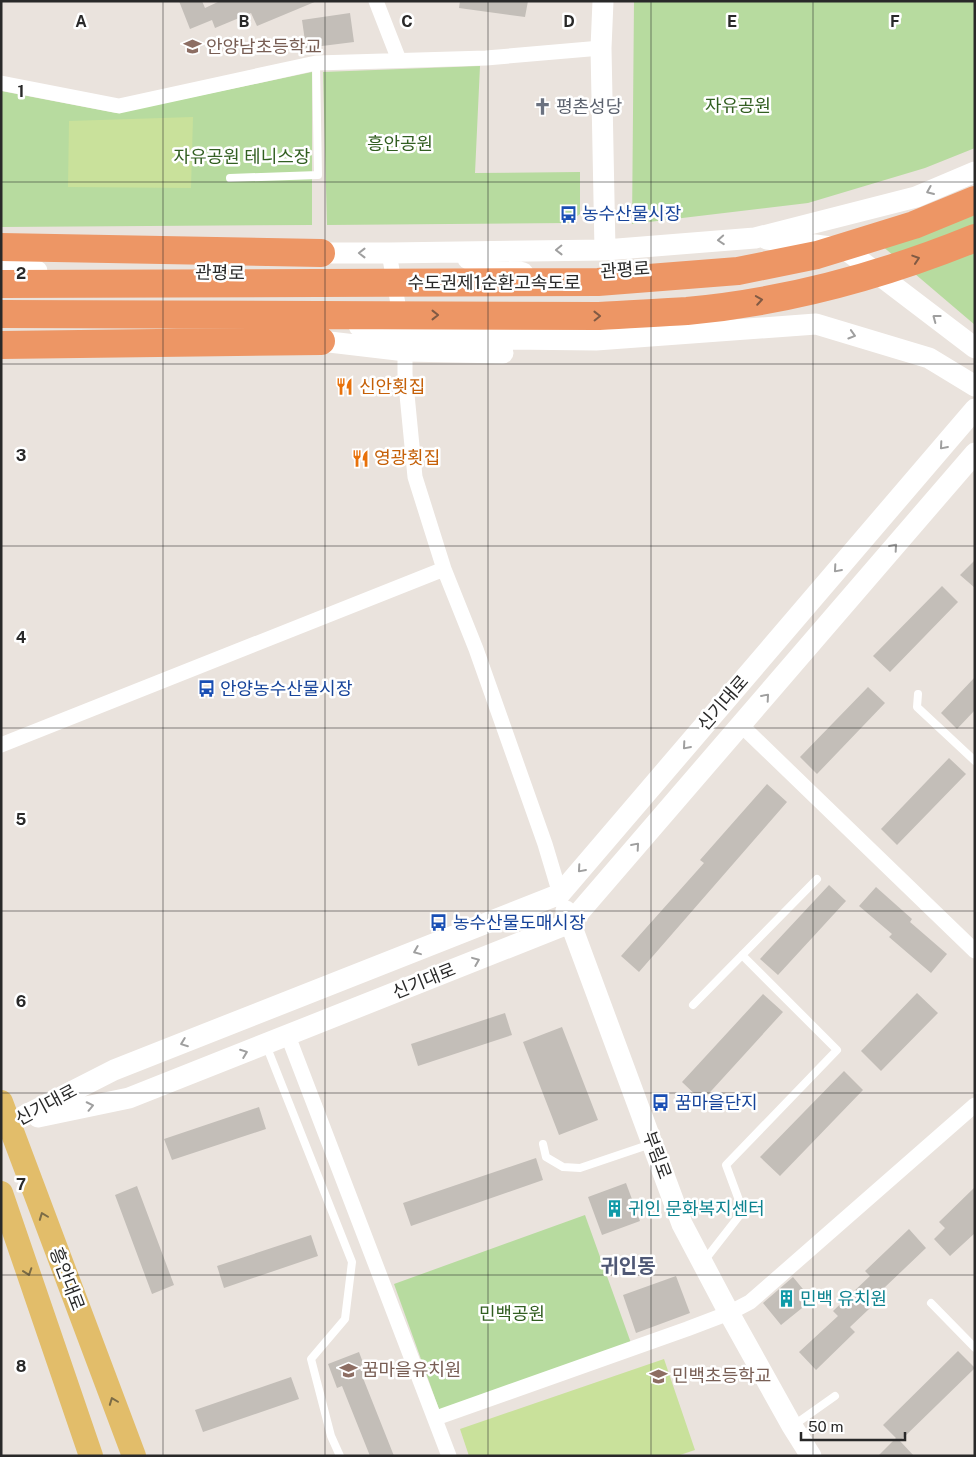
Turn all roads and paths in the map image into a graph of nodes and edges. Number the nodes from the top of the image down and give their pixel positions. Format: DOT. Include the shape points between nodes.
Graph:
graph roads {
  1 [pos="376,1"];
  2 [pos="603,1"];
  3 [pos="601,48"];
  4 [pos="399,60"];
  5 [pos="316,63"];
  6 [pos="1,83"];
  7 [pos="975,172"];
  8 [pos="230,178"];
  9 [pos="975,194"];
  10 [pos="975,200"];
  11 [pos="755,238"];
  12 [pos="975,238"];
  13 [pos="1,243"];
  14 [pos="1,247"];
  15 [pos="845,249"];
  16 [pos="605,250"];
  17 [pos="437,252"];
  18 [pos="321,253"];
  19 [pos="389,253"];
  20 [pos="1,270"];
  21 [pos="524,273"];
  22 [pos="392,274"];
  23 [pos="1,284"];
  24 [pos="1,314"];
  25 [pos="1,321"];
  26 [pos="816,324"];
  27 [pos="321,341"];
  28 [pos="404,341"];
  29 [pos="14,344"];
  30 [pos="975,348"];
  31 [pos="1,354"];
  32 [pos="975,386"];
  33 [pos="975,409"];
  34 [pos="975,453"];
  35 [pos="444,570"];
  36 [pos="918,694"];
  37 [pos="741,725"];
  38 [pos="1,745"];
  39 [pos="975,761"];
  40 [pos="818,879"];
  41 [pos="560,894"];
  42 [pos="570,922"];
  43 [pos="975,951"];
  44 [pos="742,956"];
  45 [pos="693,1005"];
  46 [pos="288,1036"];
  47 [pos="266,1045"];
  48 [pos="975,1105"];
  49 [pos="4,1117"];
  50 [pos="543,1144"];
  51 [pos="653,1144"];
  52 [pos="1,1193"];
  53 [pos="703,1263"];
  54 [pos="930,1303"];
  55 [pos="729,1313"];
  56 [pos="975,1348"];
  57 [pos="836,1396"];
  58 [pos="436,1418"];
  59 [pos="792,1426"];
  60 [pos="133,1453"];
  61 [pos="91,1456"];
  62 [pos="340,1456"];
  63 [pos="449,1456"];
  64 [pos="811,1456"];
  1 -- 4 [label="street"];
  2 -- 3 [label="street"];
  3 -- 4 [label="street" via="486,58"];
  3 -- 16 [label="street"];
  4 -- 5 [label="street"];
  5 -- 6 [label="street" via="119,106"];
  5 -- 8 [label="lane" via="318,175"];
  7 -- 11 [label="street, one-way" via="916,197"];
  9 -- 15 [label="street"];
  10 -- 23 [label="highway, 수도권제1순환고속도로" via="914,225 817,255 728,272 598,282"];
  11 -- 15 [label="street"];
  11 -- 16 [label="street, one-way"];
  24 -- 12 [label="highway, 수도권제1순환고속도로, one-way" via="599,316 688,311 773,298 854,280"];
  13 -- 18 [label="street" via="266,244"];
  14 -- 18 [label="highway"];
  15 -- 21 [label="street, 관평로" via="700,265"];
  30 -- 15 [label="street, one-way"];
  16 -- 17 [label="street, one-way"];
  17 -- 19 [label="street"];
  17 -- 21 [label="street"];
  19 -- 18 [label="street, one-way"];
  19 -- 22 [label="street"];
  20 -- 22 [label="street, 관평로"];
  21 -- 22 [label="street, 관평로"];
  22 -- 28 [label="street"];
  25 -- 28 [label="street" via="276,318"];
  26 -- 28 [label="street" via="596,340"];
  26 -- 28 [label="street" via="617,352 576,354"];
  26 -- 32 [label="street, one-way" via="928,358"];
  27 -- 28 [label="street"];
  27 -- 29 [label="highway"];
  28 -- 31 [label="street"];
  28 -- 35 [label="street" via="415,477"];
  33 -- 41 [label="street, 신기대로, one-way"];
  37 -- 34 [label="street, 신기대로, one-way"];
  35 -- 38 [label="street"];
  35 -- 41 [label="street" via="480,658"];
  36 -- 39 [label="lane" via="917,707"];
  42 -- 37 [label="street, 신기대로, one-way"];
  37 -- 43 [label="street"];
  40 -- 44 [label="lane"];
  41 -- 42 [label="street, 부림로"];
  41 -- 49 [label="street, 신기대로, one-way" via="114,1070"];
  46 -- 42 [label="street, 신기대로, one-way"];
  42 -- 51 [label="street, 부림로"];
  44 -- 45 [label="lane"];
  44 -- 53 [label="lane" via="837,1050 726,1165 743,1211"];
  46 -- 47 [label="street, 신기대로"];
  46 -- 58 [label="street"];
  49 -- 47 [label="street, 신기대로, one-way" via="129,1098"];
  47 -- 62 [label="lane" via="352,1262 346,1319 312,1358 331,1436"];
  48 -- 55 [label="street" via="750,1302"];
  60 -- 49 [label="main road, 흥안대로, one-way"];
  50 -- 51 [label="lane" via="546,1157 563,1167 580,1168"];
  51 -- 53 [label="street, 부림로" via="682,1224"];
  52 -- 61 [label="main road, 흥안대로, one-way"];
  53 -- 55 [label="street, 부림로"];
  54 -- 56 [label="lane"];
  55 -- 58 [label="street"];
  55 -- 59 [label="street, 부림로"];
  57 -- 59 [label="lane"];
  58 -- 63 [label="street"];
  59 -- 64 [label="street, 부림로"];
}
